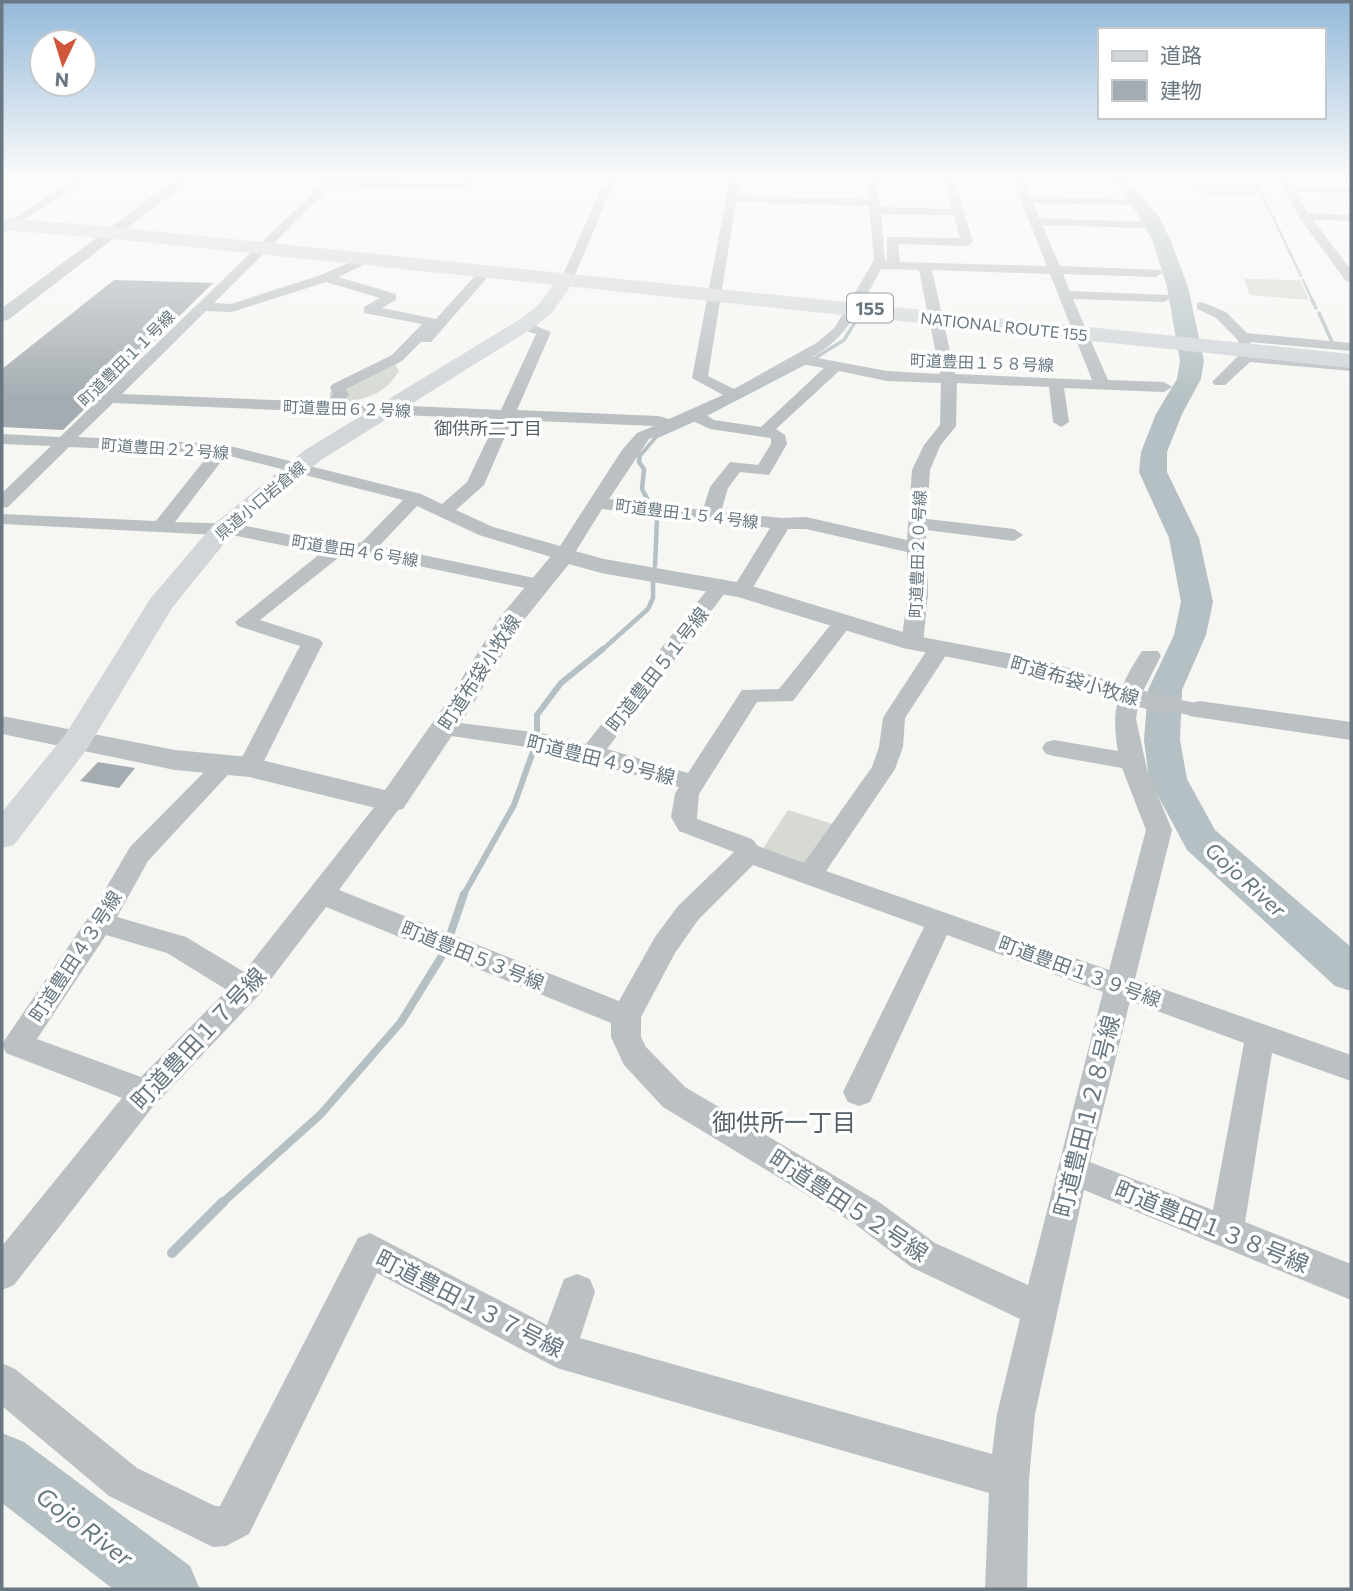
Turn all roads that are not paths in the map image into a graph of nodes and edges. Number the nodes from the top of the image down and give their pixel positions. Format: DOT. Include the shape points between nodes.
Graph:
graph roads {
  1 [pos="88,252"];
  2 [pos="258,252"];
  3 [pos="302,252"];
  4 [pos="305,252"];
  5 [pos="578,252"];
  6 [pos="721,252"];
  7 [pos="881,252"];
  8 [pos="892,252"];
  9 [pos="1048,252"];
  10 [pos="1337,252"];
  11 [pos="366,259"];
  12 [pos="886,265"];
  13 [pos="925,267"];
  14 [pos="486,271"];
  15 [pos="1055,271"];
  16 [pos="1156,274"];
  17 [pos="326,278"];
  18 [pos="567,278"];
  19 [pos="1351,278"];
  20 [pos="714,294"];
  21 [pos="1065,295"];
  22 [pos="1164,298"];
  23 [pos="1231,305"];
  24 [pos="1202,306"];
  25 [pos="202,307"];
  26 [pos="853,308"];
  27 [pos="2,316"];
  28 [pos="935,316"];
  29 [pos="436,323"];
  30 [pos="524,326"];
  31 [pos="1081,332"];
  32 [pos="1233,346"];
  33 [pos="1351,347"];
  34 [pos="1351,354"];
  35 [pos="800,359"];
  36 [pos="1351,361"];
  37 [pos="836,366"];
  38 [pos="1351,367"];
  39 [pos="388,379"];
  40 [pos="949,379"];
  41 [pos="1220,382"];
  42 [pos="1056,383"];
  43 [pos="1102,385"];
  44 [pos="1164,387"];
  45 [pos="734,395"];
  46 [pos="110,398"];
  47 [pos="378,400"];
  48 [pos="330,407"];
  49 [pos="348,408"];
  50 [pos="509,414"];
  51 [pos="694,414"];
  52 [pos="1061,422"];
  53 [pos="669,424"];
  54 [pos="764,433"];
  55 [pos="2,439"];
  56 [pos="65,442"];
  57 [pos="222,449"];
  58 [pos="297,467"];
  59 [pos="415,498"];
  60 [pos="2,503"];
  61 [pos="598,503"];
  62 [pos="445,512"];
  63 [pos="711,514"];
  64 [pos="2,519"];
  65 [pos="782,524"];
  66 [pos="918,524"];
  67 [pos="161,527"];
  68 [pos="222,530"];
  69 [pos="1014,535"];
  70 [pos="916,548"];
  71 [pos="366,549"];
  72 [pos="336,550"];
  73 [pos="564,555"];
  74 [pos="539,585"];
  75 [pos="731,588"];
  76 [pos="843,622"];
  77 [pos="912,643"];
  78 [pos="939,649"];
  79 [pos="1150,656"];
  80 [pos="1133,697"];
  81 [pos="1165,704"];
  82 [pos="1199,710"];
  83 [pos="2,725"];
  84 [pos="444,728"];
  85 [pos="1351,731"];
  86 [pos="76,742"];
  87 [pos="1054,748"];
  88 [pos="592,752"];
  89 [pos="1134,762"];
  90 [pos="237,766"];
  91 [pos="694,783"];
  92 [pos="392,802"];
  93 [pos="2,836"];
  94 [pos="749,853"];
  95 [pos="809,875"];
  96 [pos="321,894"];
  97 [pos="99,922"];
  98 [pos="940,922"];
  99 [pos="1118,985"];
  100 [pos="248,988"];
  101 [pos="626,1016"];
  102 [pos="1260,1035"];
  103 [pos="1351,1068"];
  104 [pos="859,1092"];
  105 [pos="146,1093"];
  106 [pos="1072,1170"];
  107 [pos="1226,1232"];
  108 [pos="2,1273"];
  109 [pos="1351,1282"];
  110 [pos="578,1292"];
  111 [pos="1039,1309"];
  112 [pos="558,1350"];
  113 [pos="2,1382"];
  114 [pos="1009,1479"];
  115 [pos="1006,1589"];
  1 -- 27 [label="street"];
  2 -- 25 [label="street, 町道豊田１１号線"];
  3 -- 11 [label="highway, NATIONAL ROUTE 155 / 155"];
  4 -- 18 [label="highway, NATIONAL ROUTE 155 / 155"];
  5 -- 18 [label="street"];
  6 -- 20 [label="street"];
  7 -- 12 [label="street"];
  8 -- 12 [label="street" via="896,262"];
  9 -- 15 [label="street"];
  10 -- 19 [label="street"];
  11 -- 14 [label="highway, NATIONAL ROUTE 155 / 155"];
  11 -- 17 [label="street"];
  12 -- 13 [label="street"];
  12 -- 26 [label="street"];
  13 -- 15 [label="street"];
  13 -- 28 [label="street, 町道豊田２０号線"];
  14 -- 18 [label="highway, NATIONAL ROUTE 155 / 155"];
  14 -- 29 [label="street"];
  15 -- 16 [label="street"];
  15 -- 21 [label="street"];
  17 -- 25 [label="street" via="232,308"];
  17 -- 29 [label="street" via="391,297 369,310"];
  18 -- 20 [label="highway, NATIONAL ROUTE 155 / 155"];
  18 -- 30 [label="main road, 県道小口岩倉線" via="545,309"];
  20 -- 26 [label="highway, NATIONAL ROUTE 155 / 155"];
  20 -- 45 [label="street" via="700,377"];
  21 -- 22 [label="street"];
  21 -- 31 [label="street"];
  23 -- 32 [label="street" via="1225,307 1236,315"];
  24 -- 32 [label="street" via="1221,315"];
  25 -- 46 [label="street, 町道豊田１１号線"];
  26 -- 28 [label="highway, NATIONAL ROUTE 155 / 155"];
  26 -- 35 [label="street" via="835,337"];
  28 -- 31 [label="highway, NATIONAL ROUTE 155 / 155"];
  28 -- 40 [label="street, 町道豊田２０号線"];
  29 -- 39 [label="street" via="397,374"];
  29 -- 48 [label="street" via="397,358 338,387 341,395"];
  30 -- 47 [label="main road, 県道小口岩倉線"];
  30 -- 50 [label="street" via="544,332"];
  31 -- 32 [label="highway, NATIONAL ROUTE 155 / 155"];
  31 -- 43 [label="street"];
  32 -- 33 [label="street"];
  32 -- 34 [label="highway, NATIONAL ROUTE 155 / 155"];
  32 -- 36 [label="highway, NATIONAL ROUTE 155 / 155"];
  32 -- 38 [label="street"];
  32 -- 41 [label="street"];
  35 -- 37 [label="street, 町道豊田１５８号線"];
  35 -- 45 [label="street"];
  37 -- 40 [label="street, 町道豊田１５８号線" via="887,376"];
  37 -- 54 [label="street" via="787,406"];
  40 -- 42 [label="street, 町道豊田１５８号線"];
  40 -- 66 [label="street, 町道豊田２０号線" via="948,426 923,463"];
  42 -- 43 [label="street, 町道豊田１５８号線"];
  42 -- 52 [label="street"];
  43 -- 44 [label="street, 町道豊田１５８号線"];
  45 -- 51 [label="street"];
  46 -- 48 [label="street, 町道豊田６２号線"];
  46 -- 56 [label="street, 町道豊田１１号線"];
  47 -- 49 [label="street, 町道豊田６２号線"];
  47 -- 49 [label="street"];
  47 -- 50 [label="street, 町道豊田６２号線"];
  47 -- 58 [label="main road, 県道小口岩倉線"];
  48 -- 49 [label="street, 町道豊田６２号線"];
  50 -- 53 [label="street, 町道豊田６２号線"];
  50 -- 62 [label="street" via="475,485"];
  51 -- 53 [label="street"];
  51 -- 54 [label="street" via="710,424"];
  53 -- 61 [label="street" via="635,444"];
  54 -- 63 [label="street" via="776,434 779,444 763,471 736,466 719,487"];
  55 -- 56 [label="street, 町道豊田２２号線"];
  56 -- 57 [label="street, 町道豊田２２号線"];
  56 -- 60 [label="street, 町道豊田１１号線"];
  57 -- 58 [label="street, 町道豊田２２号線"];
  57 -- 67 [label="street"];
  58 -- 59 [label="street, 町道豊田２２号線"];
  58 -- 68 [label="main road, 県道小口岩倉線"];
  59 -- 62 [label="street, 町道豊田２２号線"];
  59 -- 71 [label="street"];
  61 -- 63 [label="street, 町道豊田１５４号線"];
  61 -- 73 [label="street"];
  62 -- 73 [label="street, 町道豊田２２号線" via="486,531"];
  63 -- 65 [label="street, 町道豊田１５４号線"];
  64 -- 67 [label="street, 町道豊田４６号線"];
  65 -- 70 [label="street" via="806,523"];
  65 -- 75 [label="street, 町道豊田１５４号線"];
  66 -- 69 [label="street"];
  66 -- 70 [label="street, 町道豊田２０号線"];
  67 -- 68 [label="street, 町道豊田４６号線"];
  68 -- 72 [label="street, 町道豊田４６号線"];
  68 -- 86 [label="main road, 県道小口岩倉線" via="160,605"];
  70 -- 77 [label="street, 町道豊田２０号線" via="918,594"];
  71 -- 72 [label="street, 町道豊田４６号線"];
  71 -- 74 [label="street, 町道豊田４６号線"];
  72 -- 90 [label="street, 町道豊田４３号線" via="245,622 312,643"];
  73 -- 74 [label="street, 町道布袋小牧線"];
  73 -- 75 [label="street, 町道布袋小牧線" via="601,566"];
  74 -- 84 [label="street, 町道布袋小牧線" via="483,661"];
  75 -- 76 [label="street, 町道布袋小牧線"];
  75 -- 88 [label="street, 町道豊田５１号線"];
  76 -- 77 [label="street, 町道布袋小牧線"];
  76 -- 91 [label="street, 町道豊田４９号線" via="785,696 750,695"];
  77 -- 78 [label="street, 町道布袋小牧線"];
  78 -- 80 [label="street, 町道布袋小牧線" via="1040,667"];
  78 -- 95 [label="street" via="894,718 883,769"];
  79 -- 80 [label="street, 町道豊田１２８号線"];
  80 -- 81 [label="street, 町道布袋小牧線"];
  80 -- 89 [label="street, 町道豊田１２８号線" via="1125,718"];
  81 -- 82 [label="street"];
  82 -- 85 [label="street"];
  83 -- 86 [label="street"];
  84 -- 88 [label="street, 町道豊田４９号線"];
  84 -- 92 [label="street, 町道布袋小牧線"];
  86 -- 90 [label="street"];
  86 -- 93 [label="main road, 県道小口岩倉線"];
  87 -- 89 [label="street"];
  88 -- 91 [label="street, 町道豊田４９号線"];
  89 -- 99 [label="street, 町道豊田１２８号線" via="1159,830"];
  90 -- 92 [label="street"];
  90 -- 97 [label="street, 町道豊田４３号線" via="139,854"];
  91 -- 94 [label="street, 町道豊田１３９号線" via="683,817 688,825 743,846"];
  92 -- 96 [label="street, 町道豊田１７号線"];
  94 -- 95 [label="street, 町道豊田１３９号線"];
  94 -- 101 [label="street" via="688,913"];
  95 -- 98 [label="street, 町道豊田１３９号線"];
  96 -- 100 [label="street, 町道豊田１７号線"];
  96 -- 101 [label="street, 町道豊田５３号線"];
  97 -- 100 [label="street" via="176,945"];
  97 -- 105 [label="street, 町道豊田４３号線" via="17,1044"];
  98 -- 99 [label="street, 町道豊田１３９号線"];
  98 -- 104 [label="street"];
  99 -- 102 [label="street, 町道豊田１３９号線"];
  99 -- 106 [label="street, 町道豊田１２８号線"];
  100 -- 105 [label="street, 町道豊田１７号線"];
  101 -- 111 [label="street, 町道豊田５２号線" via="626,1037 635,1056 674,1097 867,1213 923,1255"];
  102 -- 103 [label="street, 町道豊田１３９号線"];
  102 -- 107 [label="street"];
  105 -- 108 [label="street, 町道豊田１７号線"];
  106 -- 107 [label="street, 町道豊田１３８号線"];
  106 -- 111 [label="street, 町道豊田１２８号線"];
  107 -- 109 [label="street, 町道豊田１３８号線"];
  110 -- 112 [label="street"];
  111 -- 114 [label="street, 町道豊田１２８号線" via="1016,1414"];
  112 -- 113 [label="street, 町道豊田１３７号線" via="370,1250 235,1520 220,1528 123,1482"];
  112 -- 114 [label="street, 町道豊田１３７号線"];
  114 -- 115 [label="street, 町道豊田１２８号線"];
}
